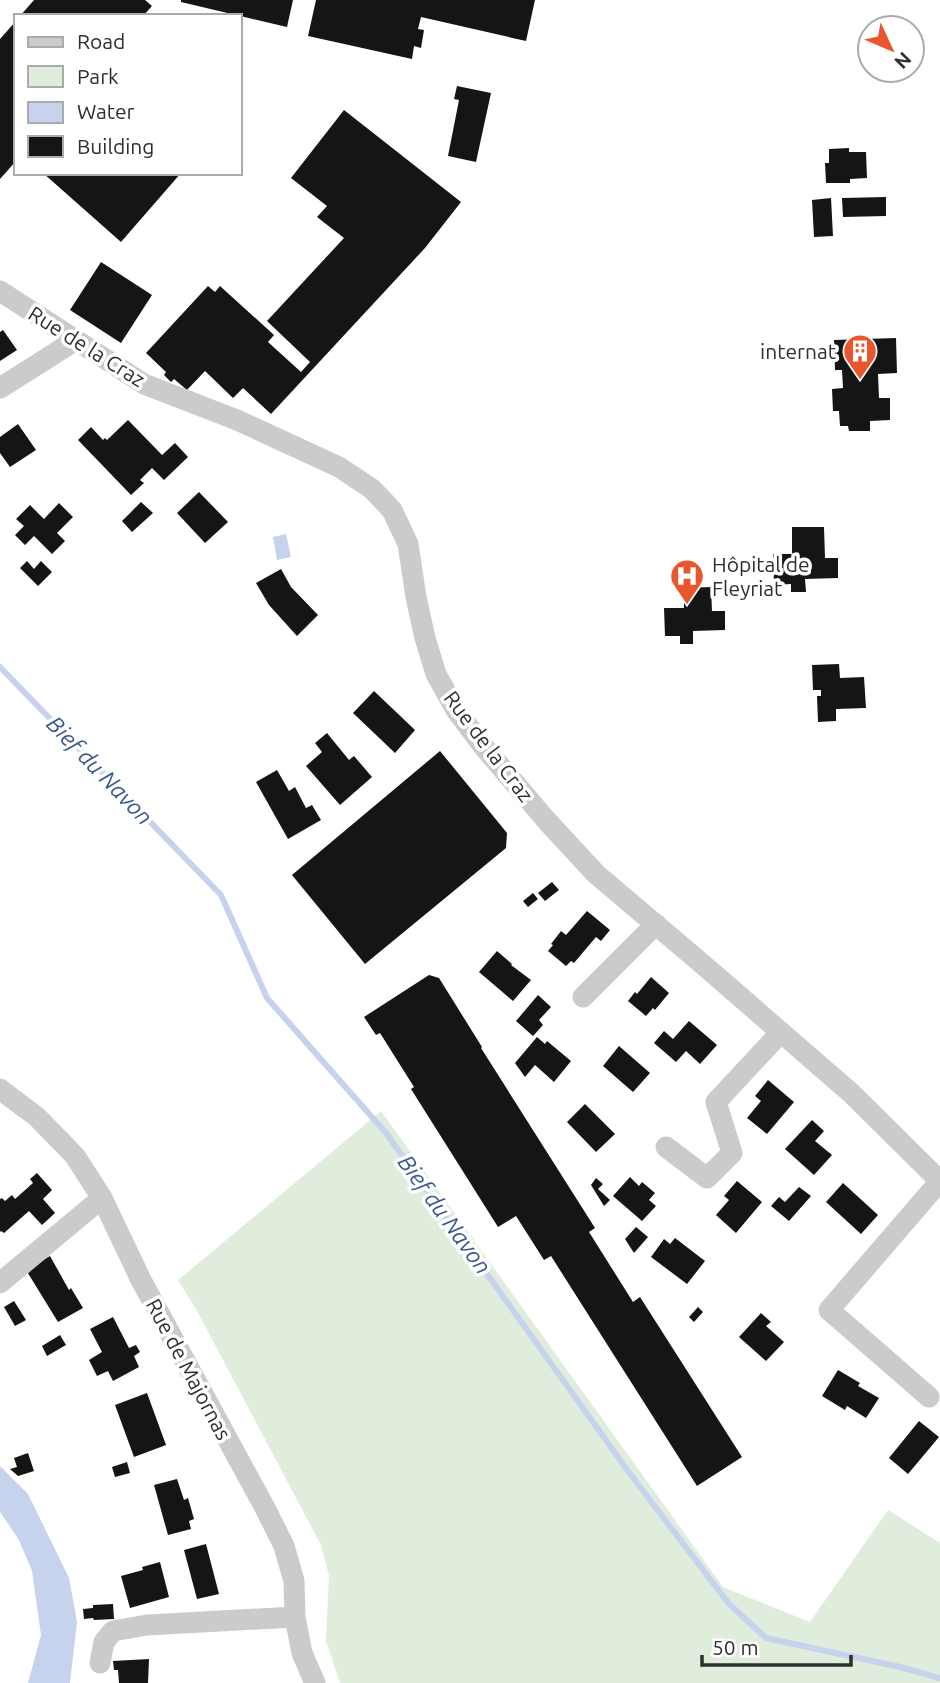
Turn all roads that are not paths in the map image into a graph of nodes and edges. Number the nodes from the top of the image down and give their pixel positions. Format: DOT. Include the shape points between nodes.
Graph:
graph roads {
  1 [pos="0,290"];
  2 [pos="76,340"];
  3 [pos="0,388"];
  4 [pos="656,924"];
  5 [pos="583,998"];
  6 [pos="781,1032"];
  7 [pos="0,1089"];
  8 [pos="666,1147"];
  9 [pos="940,1181"];
  10 [pos="102,1198"];
  11 [pos="0,1283"];
  12 [pos="929,1397"];
  13 [pos="295,1617"];
  14 [pos="100,1663"];
  15 [pos="315,1683"];
  1 -- 2 [label="street, Rue de la Craz"];
  2 -- 3 [label="street"];
  2 -- 4 [label="street, Rue de la Craz" via="144,384 339,467 377,494 392,510 408,544 425,638 436,674 456,710 596,874"];
  4 -- 5 [label="street"];
  4 -- 6 [label="street, Rue de la Craz"];
  6 -- 8 [label="street" via="716,1102 732,1153 707,1178"];
  6 -- 9 [label="street, Rue de la Craz"];
  7 -- 10 [label="street, Rue de Majornas" via="37,1117 75,1156"];
  9 -- 12 [label="street" via="829,1310"];
  10 -- 11 [label="street"];
  10 -- 13 [label="street, Rue de Majornas" via="284,1546 294,1581"];
  13 -- 14 [label="street" via="113,1631 104,1642"];
  13 -- 15 [label="street, Rue de Majornas" via="302,1653"];
}
